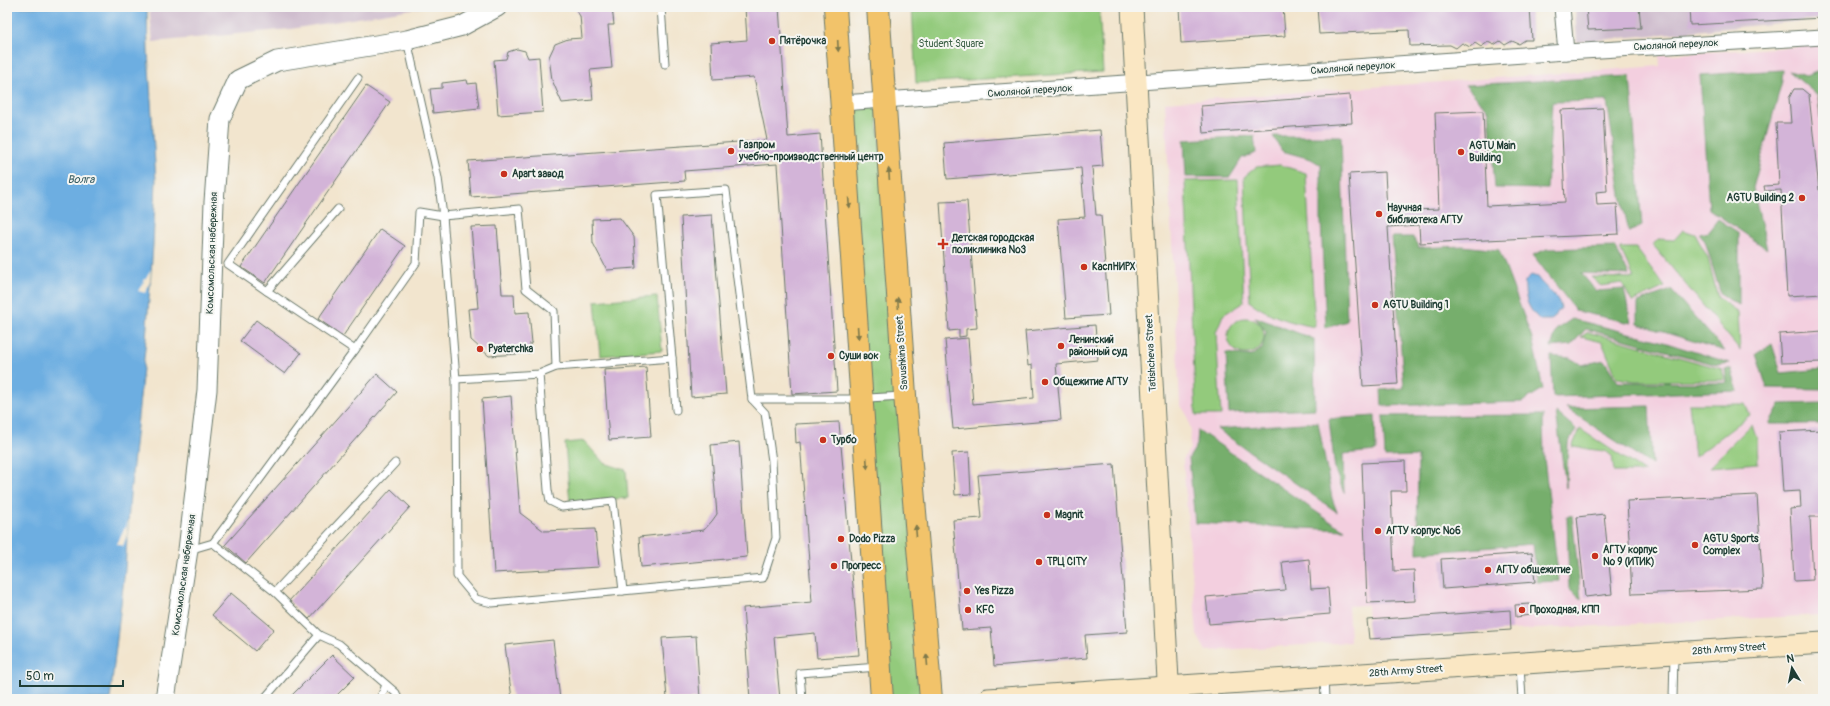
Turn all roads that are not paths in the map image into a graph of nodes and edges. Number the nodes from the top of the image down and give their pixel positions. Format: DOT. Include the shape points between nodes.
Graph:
graph roads {
  1 [pos="497,7"];
  2 [pos="660,7"];
  3 [pos="836,7"];
  4 [pos="878,7"];
  5 [pos="1132,7"];
  6 [pos="1562,7"];
  7 [pos="1823,36"];
  8 [pos="407,40"];
  9 [pos="1566,52"];
  10 [pos="665,64"];
  11 [pos="358,78"];
  12 [pos="1137,83"];
  13 [pos="884,102"];
  14 [pos="842,103"];
  15 [pos="338,209"];
  16 [pos="443,216"];
  17 [pos="219,263"];
  18 [pos="267,291"];
  19 [pos="355,350"];
  20 [pos="672,358"];
  21 [pos="556,367"];
  22 [pos="540,374"];
  23 [pos="456,379"];
  24 [pos="905,395"];
  25 [pos="862,398"];
  26 [pos="752,399"];
  27 [pos="676,410"];
  28 [pos="395,463"];
  29 [pos="213,543"];
  30 [pos="188,550"];
  31 [pos="623,591"];
  32 [pos="275,592"];
  33 [pos="319,635"];
  34 [pos="1823,643"];
  35 [pos="1674,653"];
  36 [pos="1520,663"];
  37 [pos="880,667"];
  38 [pos="1324,676"];
  39 [pos="386,685"];
  40 [pos="1169,693"];
  41 [pos="165,699"];
  42 [pos="264,699"];
  43 [pos="380,699"];
  44 [pos="398,699"];
  45 [pos="802,699"];
  46 [pos="882,699"];
  47 [pos="931,699"];
  48 [pos="988,699"];
  49 [pos="1325,699"];
  50 [pos="1522,699"];
  51 [pos="1673,699"];
  1 -- 8 [label="street, Комсомольская набережная" via="462,26"];
  2 -- 10 [label="lane"];
  3 -- 14 [label="highway, one-way"];
  4 -- 13 [label="highway, Savushkina Street"];
  5 -- 12 [label="main road, Tatishcheva Street"];
  6 -- 9 [label="street"];
  7 -- 9 [label="street, Смоляной переулок"];
  8 -- 16 [label="lane" via="438,178"];
  8 -- 17 [label="street, Комсомольская набережная" via="277,61 238,80 220,119"];
  9 -- 12 [label="street, Смоляной переулок"];
  11 -- 17 [label="lane"];
  12 -- 13 [label="street, Смоляной переулок"];
  12 -- 40 [label="main road, Tatishcheva Street"];
  13 -- 14 [label="street, Смоляной переулок"];
  24 -- 13 [label="highway, Savushkina Street, one-way"];
  14 -- 25 [label="highway, one-way"];
  15 -- 18 [label="lane"];
  16 -- 19 [label="lane" via="419,212 416,263"];
  16 -- 21 [label="lane" via="519,208 526,289 554,311"];
  16 -- 23 [label="lane"];
  17 -- 18 [label="lane"];
  17 -- 30 [label="street, Комсомольская набережная"];
  18 -- 19 [label="lane"];
  19 -- 29 [label="lane"];
  20 -- 21 [label="lane"];
  20 -- 26 [label="lane" via="657,195 726,190"];
  20 -- 27 [label="lane"];
  21 -- 22 [label="lane"];
  22 -- 23 [label="lane"];
  22 -- 31 [label="lane" via="550,501 562,507 613,501"];
  23 -- 31 [label="lane" via="457,576 476,599 492,603"];
  24 -- 25 [label="lane"];
  47 -- 24 [label="highway, Savushkina Street, one-way"];
  25 -- 26 [label="lane"];
  25 -- 37 [label="highway, one-way"];
  26 -- 31 [label="lane" via="765,413 772,461 776,538 763,578"];
  28 -- 32 [label="lane"];
  29 -- 30 [label="lane"];
  29 -- 32 [label="lane"];
  30 -- 41 [label="street, Комсомольская набережная"];
  32 -- 33 [label="lane"];
  33 -- 39 [label="lane" via="339,644"];
  33 -- 42 [label="lane"];
  34 -- 35 [label="main road, 28th Army Street"];
  35 -- 36 [label="main road, 28th Army Street"];
  35 -- 51 [label="lane"];
  36 -- 38 [label="main road, 28th Army Street"];
  36 -- 50 [label="lane"];
  37 -- 45 [label="lane" via="800,673"];
  37 -- 46 [label="highway"];
  38 -- 40 [label="main road, 28th Army Street"];
  38 -- 49 [label="lane"];
  39 -- 43 [label="lane"];
  39 -- 44 [label="lane" via="396,693"];
  40 -- 48 [label="main road, 28th Army Street"];
}
